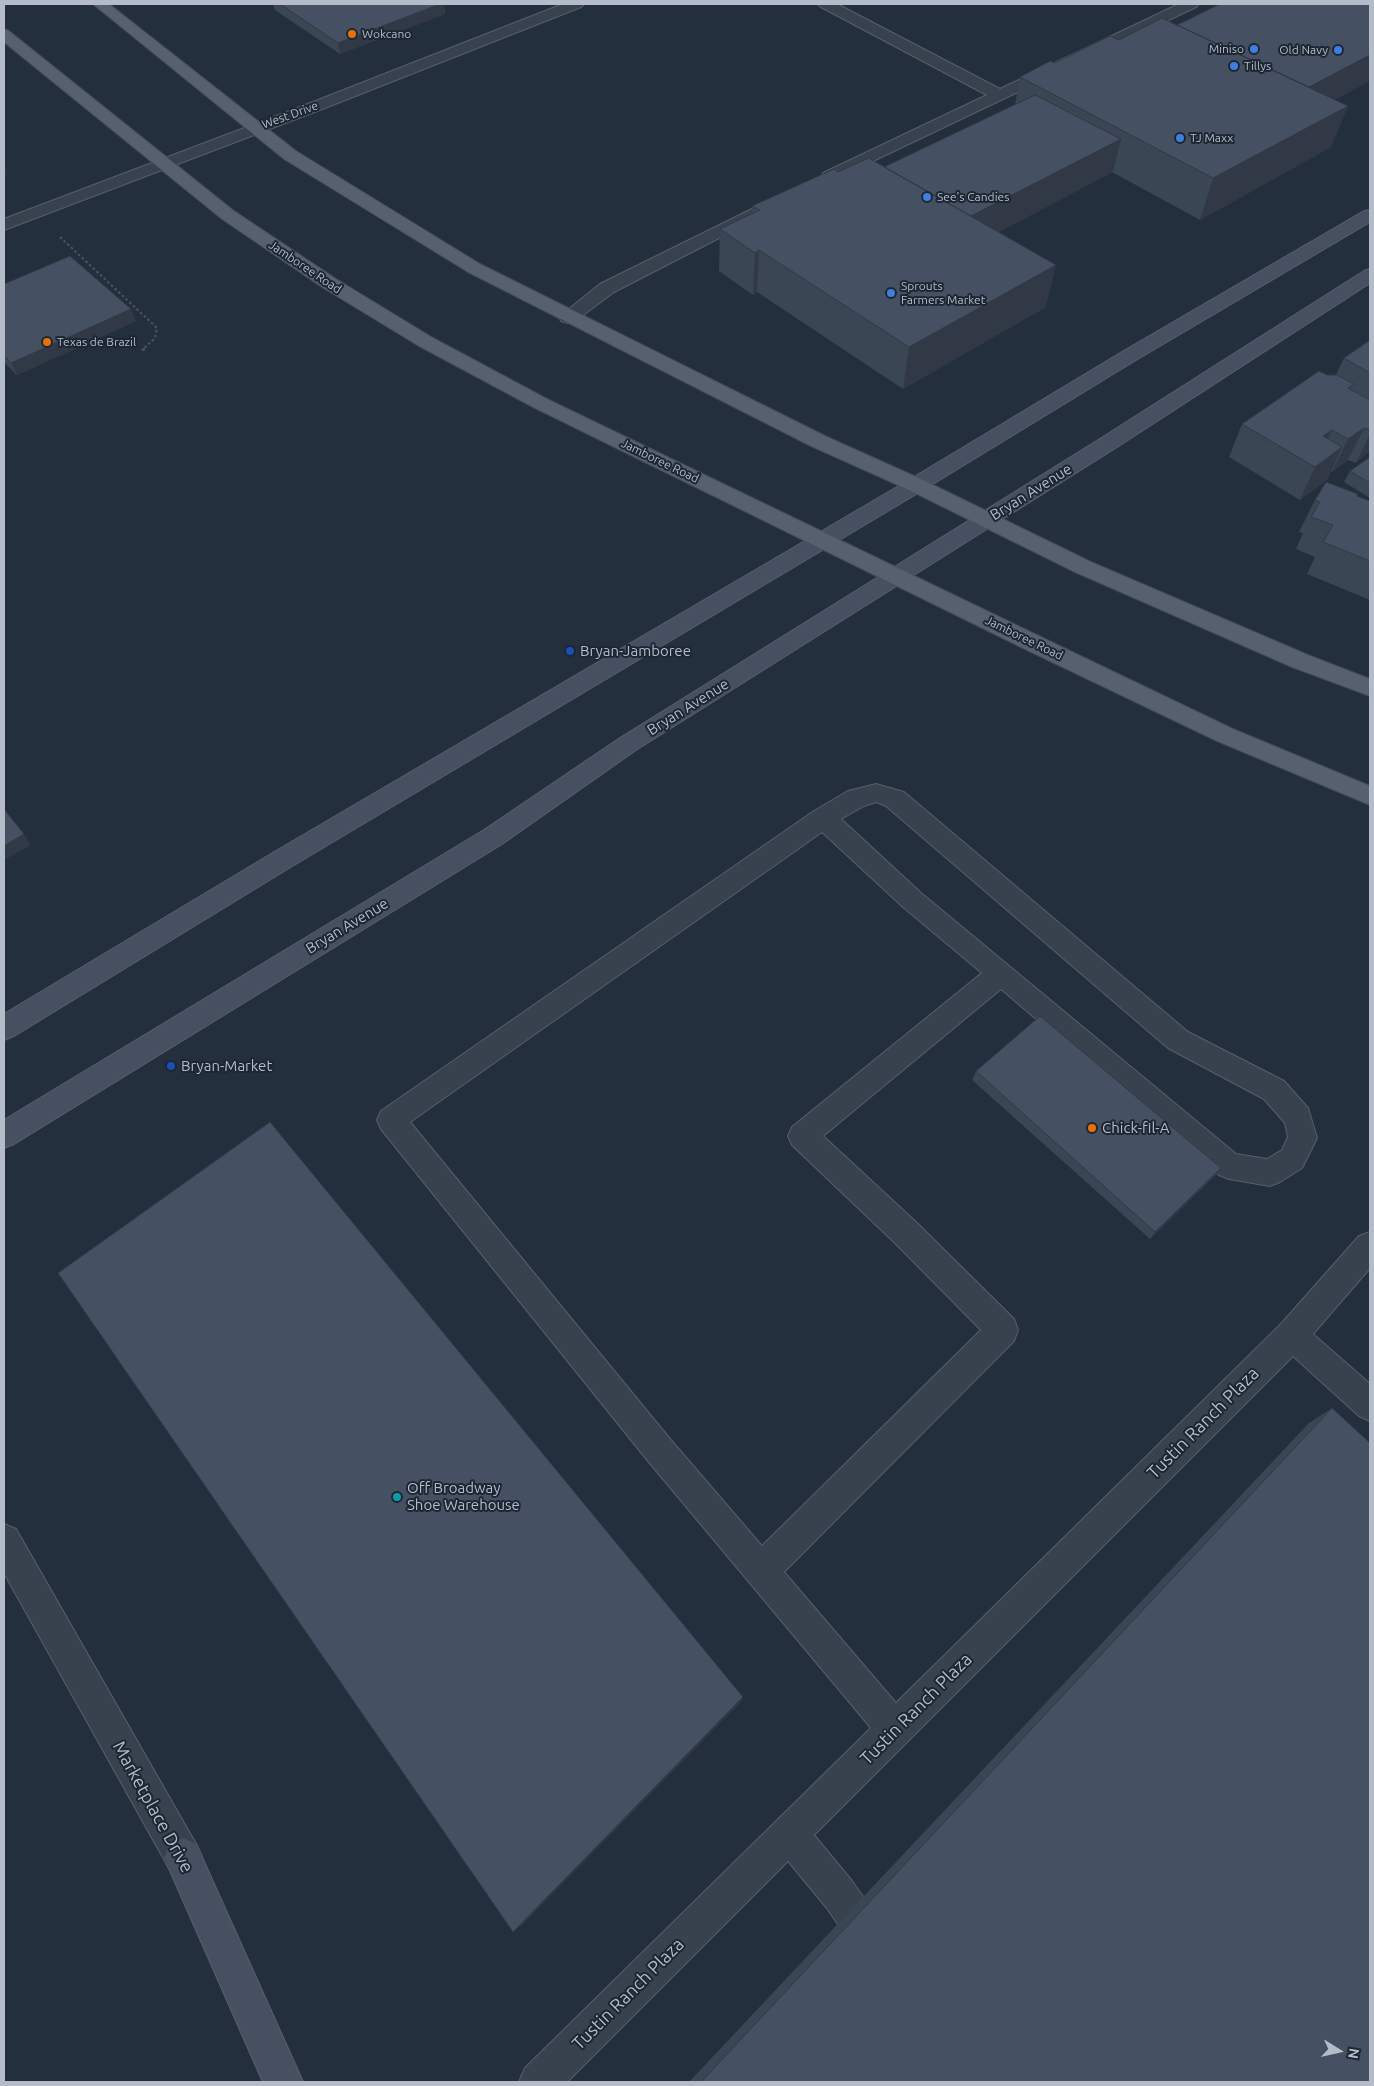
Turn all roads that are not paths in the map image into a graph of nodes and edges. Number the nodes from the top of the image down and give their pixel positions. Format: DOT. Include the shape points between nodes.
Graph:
graph roads {
  1 [pos="100,4"];
  2 [pos="576,4"];
  3 [pos="826,4"];
  4 [pos="1190,4"];
  5 [pos="4,34"];
  6 [pos="999,95"];
  7 [pos="256,128"];
  8 [pos="162,164"];
  9 [pos="818,182"];
  10 [pos="767,207"];
  11 [pos="1370,215"];
  12 [pos="4,225"];
  13 [pos="1370,275"];
  14 [pos="568,317"];
  15 [pos="916,485"];
  16 [pos="986,520"];
  17 [pos="822,540"];
  18 [pos="896,576"];
  19 [pos="1370,688"];
  20 [pos="1370,796"];
  21 [pos="823,818"];
  22 [pos="1001,973"];
  23 [pos="4,1028"];
  24 [pos="4,1136"];
  25 [pos="1370,1246"];
  26 [pos="1292,1335"];
  27 [pos="1370,1404"];
  28 [pos="4,1541"];
  29 [pos="762,1570"];
  30 [pos="895,1729"];
  31 [pos="790,1834"];
  32 [pos="183,1857"];
  33 [pos="882,1973"];
  34 [pos="283,2082"];
  35 [pos="539,2082"];
  1 -- 7 [label="main road"];
  2 -- 7 [label="street, West Drive"];
  3 -- 6 [label="street"];
  4 -- 6 [label="street"];
  5 -- 8 [label="main road, Jamboree Road"];
  6 -- 9 [label="street"];
  7 -- 8 [label="street, West Drive"];
  7 -- 14 [label="main road" via="290,155 416,233 474,268"];
  8 -- 12 [label="street, West Drive"];
  8 -- 17 [label="main road, Jamboree Road" via="244,226 426,342 540,403"];
  10 -- 14 [label="street" via="607,288"];
  11 -- 15 [label="main road"];
  13 -- 16 [label="main road, Bryan Avenue"];
  14 -- 15 [label="main road" via="818,441"];
  15 -- 16 [label="main road"];
  15 -- 17 [label="main road"];
  16 -- 18 [label="main road, Bryan Avenue"];
  16 -- 19 [label="main road" via="1092,571"];
  17 -- 18 [label="main road, Jamboree Road"];
  17 -- 23 [label="main road"];
  18 -- 20 [label="main road, Jamboree Road" via="1225,735"];
  18 -- 24 [label="main road, Bryan Avenue" via="628,744 494,837"];
  21 -- 22 [label="street" via="912,900"];
  21 -- 22 [label="street" via="856,798 876,793 895,799 1178,1040 1274,1090 1298,1117 1303,1138 1292,1159 1270,1173 1229,1166"];
  21 -- 29 [label="street" via="391,1120 659,1450"];
  22 -- 29 [label="street" via="802,1136 1003,1330"];
  25 -- 26 [label="street, Tustin Ranch Plaza"];
  26 -- 27 [label="street"];
  26 -- 30 [label="street, Tustin Ranch Plaza"];
  28 -- 32 [label="street, Marketplace Drive"];
  29 -- 30 [label="street"];
  30 -- 31 [label="street, Tustin Ranch Plaza"];
  31 -- 33 [label="street" via="862,1926"];
  31 -- 35 [label="street, Tustin Ranch Plaza"];
  32 -- 34 [label="main road, Marketplace Drive"];
}
